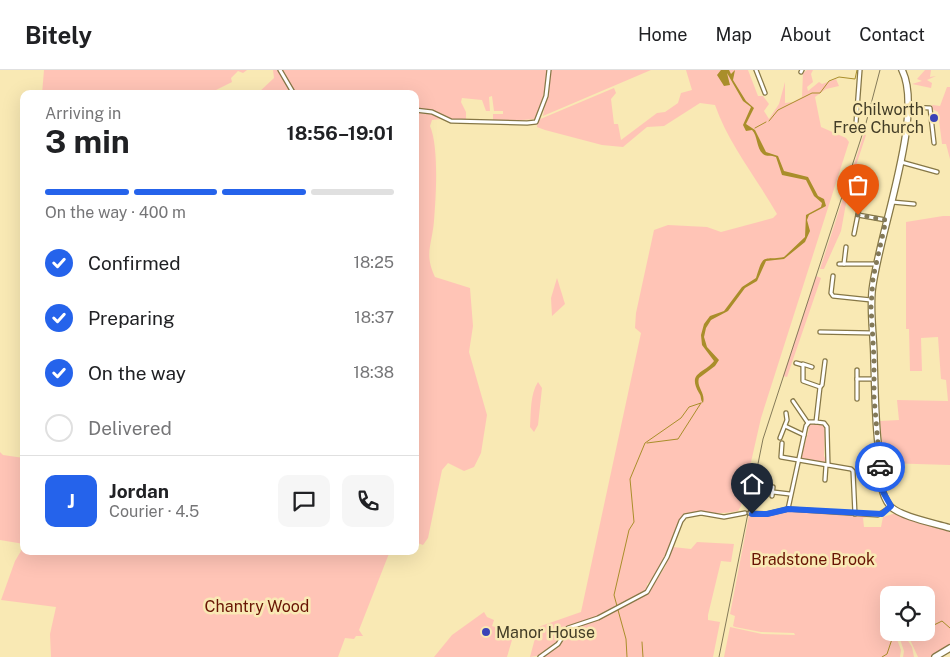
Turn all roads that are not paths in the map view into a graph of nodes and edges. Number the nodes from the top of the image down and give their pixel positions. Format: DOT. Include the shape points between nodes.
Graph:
graph roads {
  1 [pos="280,70"];
  2 [pos="548,70"];
  3 [pos="756,70"];
  4 [pos="860,70"];
  5 [pos="902,70"];
  6 [pos="292,90"];
  7 [pos="766,92"];
  8 [pos="908,107"];
  9 [pos="419,110"];
  10 [pos="856,123"];
  11 [pos="934,143"];
  12 [pos="900,162"];
  13 [pos="937,172"];
  14 [pos="861,187"];
  15 [pos="891,202"];
  16 [pos="914,204"];
  17 [pos="858,215"];
  18 [pos="886,220"];
  19 [pos="854,234"];
  20 [pos="846,247"];
  21 [pos="839,264"];
  22 [pos="844,264"];
  23 [pos="876,264"];
  24 [pos="833,276"];
  25 [pos="871,300"];
  26 [pos="820,332"];
  27 [pos="872,334"];
  28 [pos="825,361"];
  29 [pos="796,363"];
  30 [pos="803,365"];
  31 [pos="812,366"];
  32 [pos="856,370"];
  33 [pos="856,379"];
  34 [pos="874,379"];
  35 [pos="820,387"];
  36 [pos="857,399"];
  37 [pos="792,401"];
  38 [pos="786,413"];
  39 [pos="816,422"];
  40 [pos="808,423"];
  41 [pos="785,426"];
  42 [pos="804,435"];
  43 [pos="780,438"];
  44 [pos="782,443"];
  45 [pos="798,462"];
  46 [pos="827,465"];
  47 [pos="825,480"];
  48 [pos="773,487"];
  49 [pos="790,494"];
  50 [pos="891,506"];
  51 [pos="788,509"];
  52 [pos="855,514"];
  53 [pos="950,528"];
  54 [pos="950,648"];
  55 [pos="540,657"];
  56 [pos="935,657"];
  1 -- 6 [label="street"];
  2 -- 9 [label="street" via="546,96 536,122 465,122"];
  3 -- 7 [label="street"];
  4 -- 10 [label="street"];
  5 -- 8 [label="main road" via="908,85"];
  8 -- 11 [label="street" via="930,108"];
  8 -- 12 [label="main road"];
  12 -- 13 [label="street"];
  12 -- 15 [label="main road"];
  14 -- 17 [label="street"];
  15 -- 16 [label="street"];
  15 -- 18 [label="main road"];
  17 -- 18 [label="street"];
  17 -- 19 [label="street"];
  18 -- 23 [label="main road"];
  20 -- 22 [label="street"];
  21 -- 22 [label="street"];
  22 -- 23 [label="street"];
  23 -- 25 [label="main road"];
  24 -- 25 [label="street" via="830,296"];
  25 -- 27 [label="main road"];
  26 -- 27 [label="street"];
  27 -- 34 [label="main road"];
  28 -- 35 [label="street"];
  29 -- 30 [label="street"];
  30 -- 31 [label="street"];
  30 -- 35 [label="street" via="803,381"];
  32 -- 33 [label="street"];
  33 -- 34 [label="street"];
  33 -- 36 [label="street"];
  34 -- 50 [label="main road" via="882,484 884,496"];
  35 -- 39 [label="street"];
  37 -- 40 [label="street"];
  38 -- 41 [label="street"];
  39 -- 40 [label="street"];
  39 -- 46 [label="street" via="827,427"];
  40 -- 42 [label="street"];
  41 -- 42 [label="street"];
  41 -- 43 [label="street"];
  42 -- 45 [label="street"];
  44 -- 45 [label="street" via="781,458"];
  45 -- 46 [label="street"];
  45 -- 49 [label="street"];
  46 -- 47 [label="street"];
  46 -- 52 [label="street" via="853,471"];
  48 -- 49 [label="street" via="772,494"];
  49 -- 51 [label="street"];
  50 -- 52 [label="street" via="878,515"];
  50 -- 53 [label="main road"];
  51 -- 52 [label="street"];
  51 -- 55 [label="street" via="724,517 701,513 686,516 649,590 615,610 568,628 558,644"];
  54 -- 56 [label="main road"];
}
